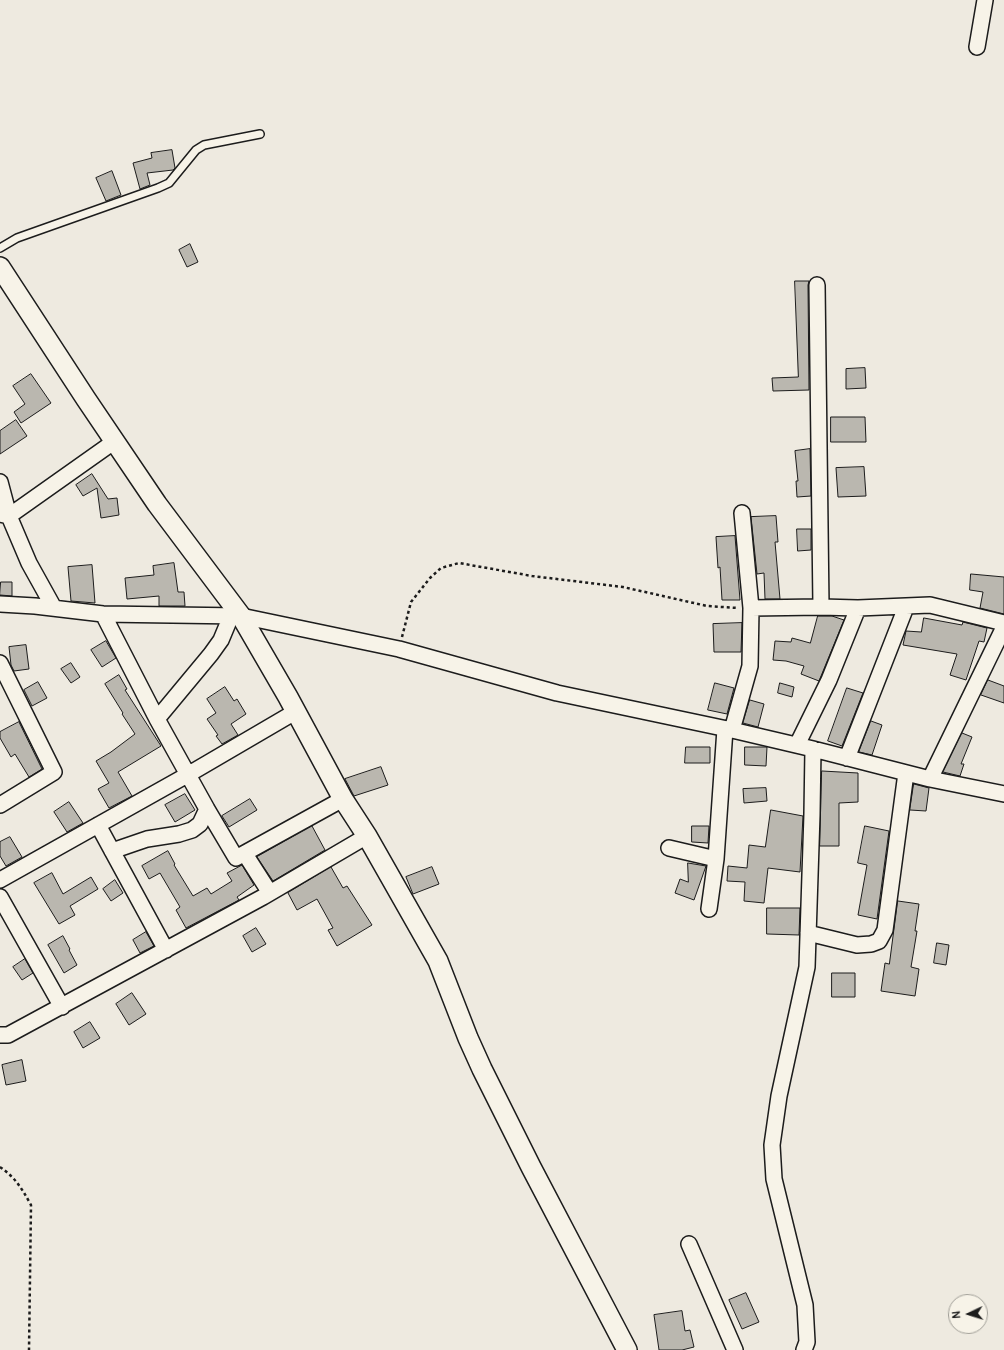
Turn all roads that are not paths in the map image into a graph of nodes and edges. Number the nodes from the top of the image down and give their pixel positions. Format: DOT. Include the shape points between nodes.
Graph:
graph roads {
  1 [pos="985,0"];
  2 [pos="978,47"];
  3 [pos="260,134"];
  4 [pos="0,248"];
  5 [pos="0,267"];
  6 [pos="817,285"];
  7 [pos="115,441"];
  8 [pos="0,482"];
  9 [pos="742,513"];
  10 [pos="5,515"];
  11 [pos="0,604"];
  12 [pos="821,607"];
  13 [pos="906,607"];
  14 [pos="54,608"];
  15 [pos="751,608"];
  16 [pos="858,608"];
  17 [pos="104,614"];
  18 [pos="236,616"];
  19 [pos="1004,623"];
  20 [pos="1004,627"];
  21 [pos="0,664"];
  22 [pos="295,712"];
  23 [pos="157,719"];
  24 [pos="729,729"];
  25 [pos="798,745"];
  26 [pos="813,749"];
  27 [pos="847,758"];
  28 [pos="906,773"];
  29 [pos="189,774"];
  30 [pos="930,779"];
  31 [pos="1004,794"];
  32 [pos="343,799"];
  33 [pos="0,805"];
  34 [pos="207,809"];
  35 [pos="98,825"];
  36 [pos="367,836"];
  37 [pos="668,848"];
  38 [pos="112,851"];
  39 [pos="245,854"];
  40 [pos="716,859"];
  41 [pos="1,877"];
  42 [pos="270,893"];
  43 [pos="0,897"];
  44 [pos="709,909"];
  45 [pos="808,933"];
  46 [pos="166,950"];
  47 [pos="62,1007"];
  48 [pos="0,1035"];
  49 [pos="689,1244"];
  50 [pos="627,1350"];
  51 [pos="735,1350"];
  52 [pos="804,1350"];
  1 -- 2 [label="street"];
  3 -- 4 [label="lane" via="204,145 196,150 169,183 16,238"];
  5 -- 7 [label="street"];
  6 -- 12 [label="street"];
  7 -- 10 [label="street"];
  7 -- 18 [label="street"];
  8 -- 10 [label="street"];
  9 -- 15 [label="street"];
  10 -- 14 [label="street"];
  11 -- 14 [label="street"];
  12 -- 15 [label="street"];
  12 -- 16 [label="street"];
  13 -- 16 [label="street"];
  13 -- 19 [label="street" via="930,605"];
  13 -- 27 [label="street"];
  14 -- 17 [label="street"];
  15 -- 24 [label="street" via="750,666"];
  16 -- 25 [label="street" via="829,680"];
  17 -- 18 [label="street"];
  17 -- 23 [label="street"];
  18 -- 22 [label="street"];
  18 -- 23 [label="street" via="211,654"];
  18 -- 24 [label="street" via="399,649 557,693"];
  20 -- 30 [label="street"];
  21 -- 33 [label="street" via="54,772"];
  22 -- 29 [label="street"];
  22 -- 32 [label="street"];
  23 -- 29 [label="street"];
  24 -- 25 [label="street"];
  24 -- 40 [label="street"];
  25 -- 26 [label="street"];
  26 -- 27 [label="street"];
  26 -- 45 [label="street"];
  27 -- 28 [label="street"];
  28 -- 30 [label="street"];
  28 -- 45 [label="street" via="885,930 879,941 857,945"];
  29 -- 34 [label="street"];
  29 -- 35 [label="street"];
  30 -- 31 [label="street"];
  32 -- 36 [label="street"];
  32 -- 39 [label="street"];
  34 -- 38 [label="street" via="200,824 192,830 147,839"];
  34 -- 39 [label="street" via="236,858"];
  35 -- 38 [label="street"];
  35 -- 41 [label="street"];
  36 -- 42 [label="street"];
  36 -- 50 [label="street" via="438,961 482,1069"];
  37 -- 40 [label="street"];
  38 -- 46 [label="street"];
  39 -- 42 [label="street"];
  40 -- 44 [label="street"];
  42 -- 46 [label="street"];
  43 -- 47 [label="street"];
  45 -- 52 [label="street" via="807,967 778,1096 772,1145 774,1179 805,1305 807,1342"];
  46 -- 47 [label="street"];
  47 -- 48 [label="street" via="8,1035"];
  49 -- 51 [label="street"];
}
